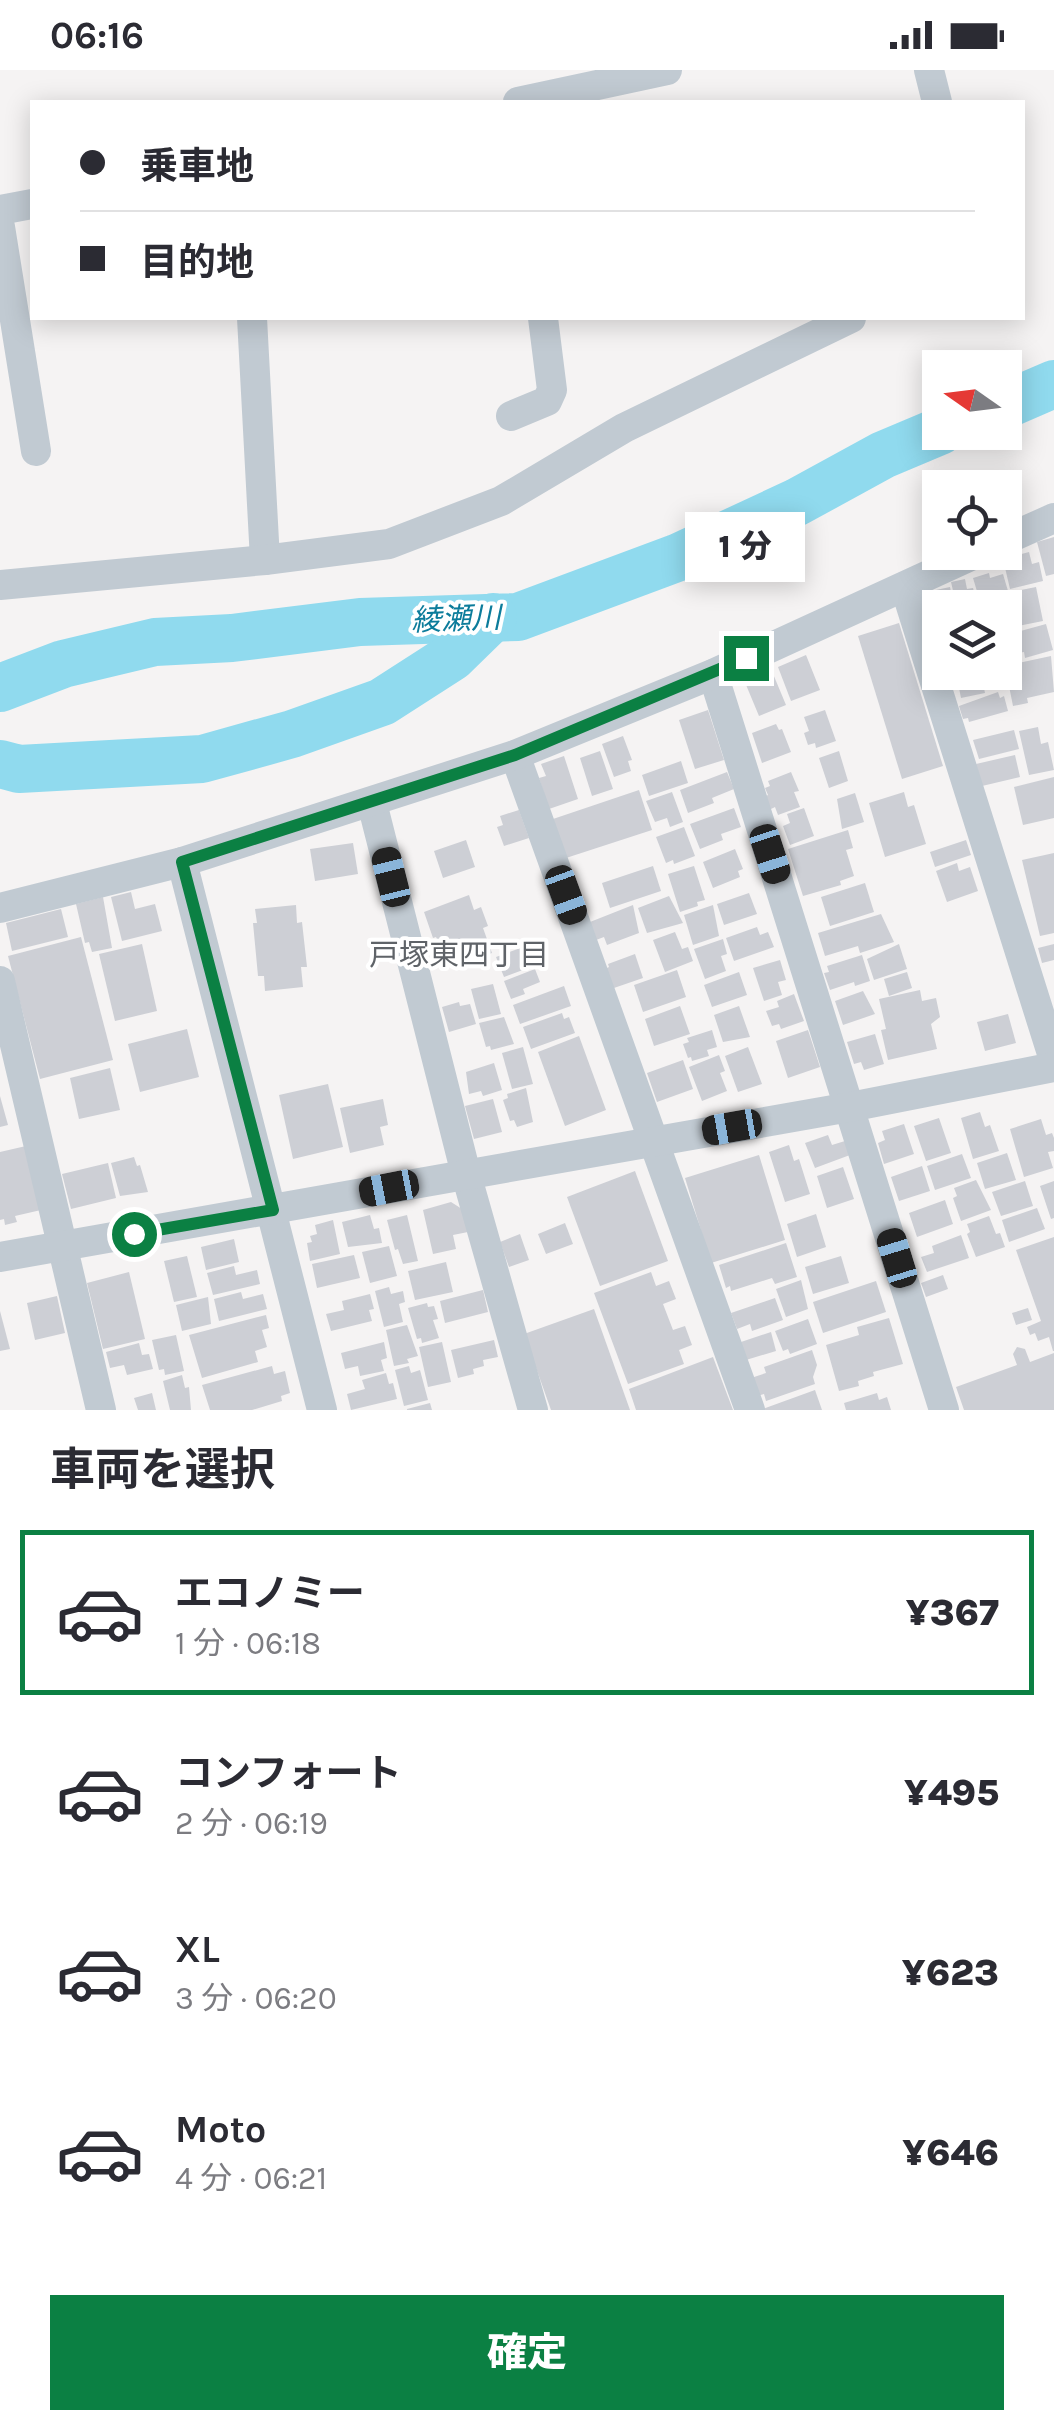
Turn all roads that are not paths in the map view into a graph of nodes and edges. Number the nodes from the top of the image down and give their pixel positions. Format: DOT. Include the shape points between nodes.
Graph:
graph roads {
  1 [pos="667,70"];
  2 [pos="929,70"];
  3 [pos="527,100"];
  4 [pos="936,100"];
  5 [pos="30,204"];
  6 [pos="0,210"];
  7 [pos="0,226"];
  8 [pos="252,320"];
  9 [pos="542,320"];
  10 [pos="847,320"];
  11 [pos="511,416"];
  12 [pos="36,450"];
  13 [pos="1054,518"];
  14 [pos="1022,532"];
  15 [pos="265,560"];
  16 [pos="941,570"];
  17 [pos="0,585"];
  18 [pos="905,587"];
  19 [pos="713,674"];
  20 [pos="515,755"];
  21 [pos="372,802"];
  22 [pos="182,862"];
  23 [pos="0,908"];
  24 [pos="0,981"];
  25 [pos="1054,1064"];
  26 [pos="850,1107"];
  27 [pos="654,1141"];
  28 [pos="466,1174"];
  29 [pos="273,1210"];
  30 [pos="64,1246"];
  31 [pos="0,1257"];
  32 [pos="101,1410"];
  33 [pos="322,1410"];
  34 [pos="534,1410"];
  35 [pos="750,1410"];
  36 [pos="944,1410"];
  1 -- 3 [label="street"];
  2 -- 4 [label="street"];
  5 -- 6 [label="street"];
  7 -- 12 [label="street"];
  8 -- 15 [label="street"];
  9 -- 11 [label="street" via="552,390 547,400"];
  10 -- 15 [label="street" via="624,428 501,501 389,544"];
  13 -- 14 [label="street"];
  15 -- 17 [label="street"];
  16 -- 18 [label="street"];
  18 -- 19 [label="street"];
  18 -- 25 [label="street"];
  19 -- 20 [label="street"];
  19 -- 26 [label="street"];
  20 -- 21 [label="street"];
  20 -- 27 [label="street"];
  21 -- 22 [label="street"];
  21 -- 28 [label="street"];
  22 -- 23 [label="street"];
  22 -- 29 [label="street"];
  24 -- 30 [label="street"];
  25 -- 26 [label="street"];
  26 -- 27 [label="street"];
  26 -- 36 [label="street"];
  27 -- 28 [label="street"];
  27 -- 35 [label="street"];
  28 -- 29 [label="street"];
  28 -- 34 [label="street"];
  29 -- 30 [label="street"];
  29 -- 33 [label="street"];
  30 -- 31 [label="street"];
  30 -- 32 [label="street"];
}
